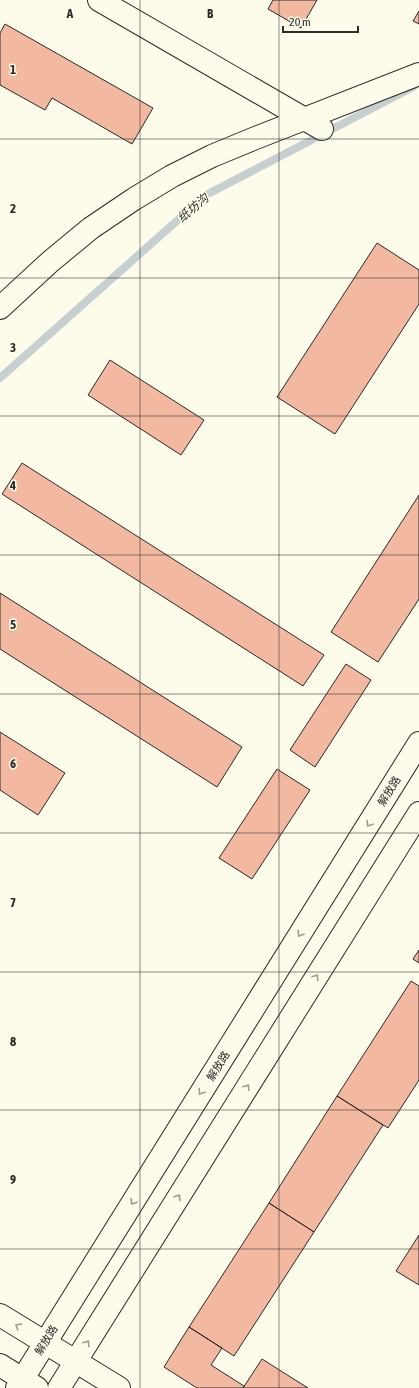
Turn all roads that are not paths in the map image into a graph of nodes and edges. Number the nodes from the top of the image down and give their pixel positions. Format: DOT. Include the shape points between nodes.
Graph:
graph roads {
  1 [pos="99,0"];
  2 [pos="419,74"];
  3 [pos="313,124"];
  4 [pos="0,308"];
  5 [pos="419,743"];
  6 [pos="419,813"];
  7 [pos="0,1315"];
  8 [pos="45,1343"];
  9 [pos="76,1361"];
  10 [pos="0,1365"];
  11 [pos="25,1385"];
  12 [pos="59,1388"];
  13 [pos="119,1388"];
  1 -- 3 [label="main road"];
  2 -- 3 [label="main road"];
  3 -- 4 [label="main road" via="212,156 172,176 91,228"];
  5 -- 8 [label="main road, 解放路, one-way"];
  9 -- 6 [label="main road, one-way"];
  8 -- 7 [label="main road, one-way"];
  8 -- 9 [label="main road"];
  8 -- 11 [label="main road, 解放路"];
  9 -- 12 [label="main road"];
  9 -- 13 [label="main road"];
  10 -- 11 [label="main road"];
}
